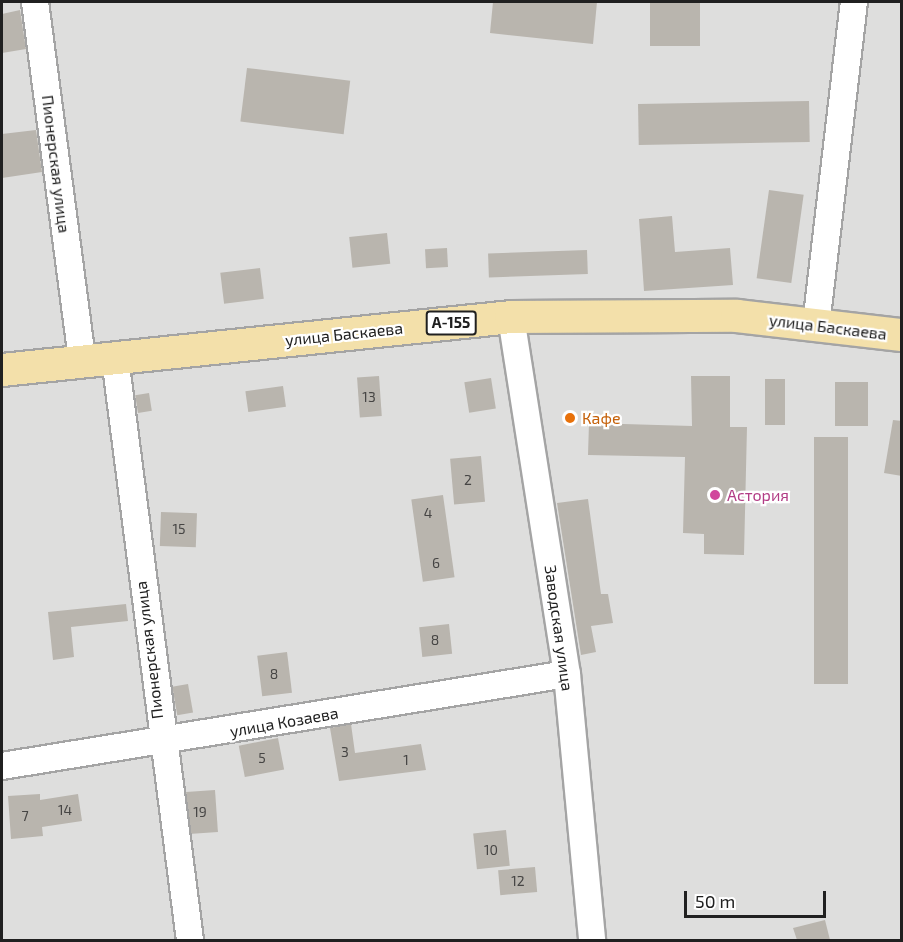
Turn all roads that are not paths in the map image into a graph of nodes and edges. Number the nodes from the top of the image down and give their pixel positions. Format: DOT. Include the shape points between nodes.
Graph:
graph roads {
  1 [pos="35,2"];
  2 [pos="854,2"];
  3 [pos="511,317"];
  4 [pos="816,325"];
  5 [pos="902,335"];
  6 [pos="115,358"];
  7 [pos="82,361"];
  8 [pos="2,370"];
  9 [pos="567,675"];
  10 [pos="160,743"];
  11 [pos="2,766"];
  12 [pos="190,940"];
  13 [pos="592,940"];
  1 -- 7 [label="street, Пионерская улица"];
  2 -- 4 [label="street"];
  3 -- 4 [label="main road, улица Баскаева / А-155" via="737,316"];
  3 -- 6 [label="main road, улица Баскаева / А-155"];
  3 -- 9 [label="street, Заводская улица"];
  4 -- 5 [label="main road, улица Баскаева / А-155"];
  6 -- 7 [label="main road, улица Баскаева / А-155"];
  6 -- 10 [label="street, Пионерская улица"];
  7 -- 8 [label="main road, улица Баскаева / А-155"];
  9 -- 10 [label="street, улица Козаева"];
  9 -- 13 [label="street, Заводская улица"];
  10 -- 11 [label="street, улица Козаева"];
  10 -- 12 [label="street, Пионерская улица"];
}
